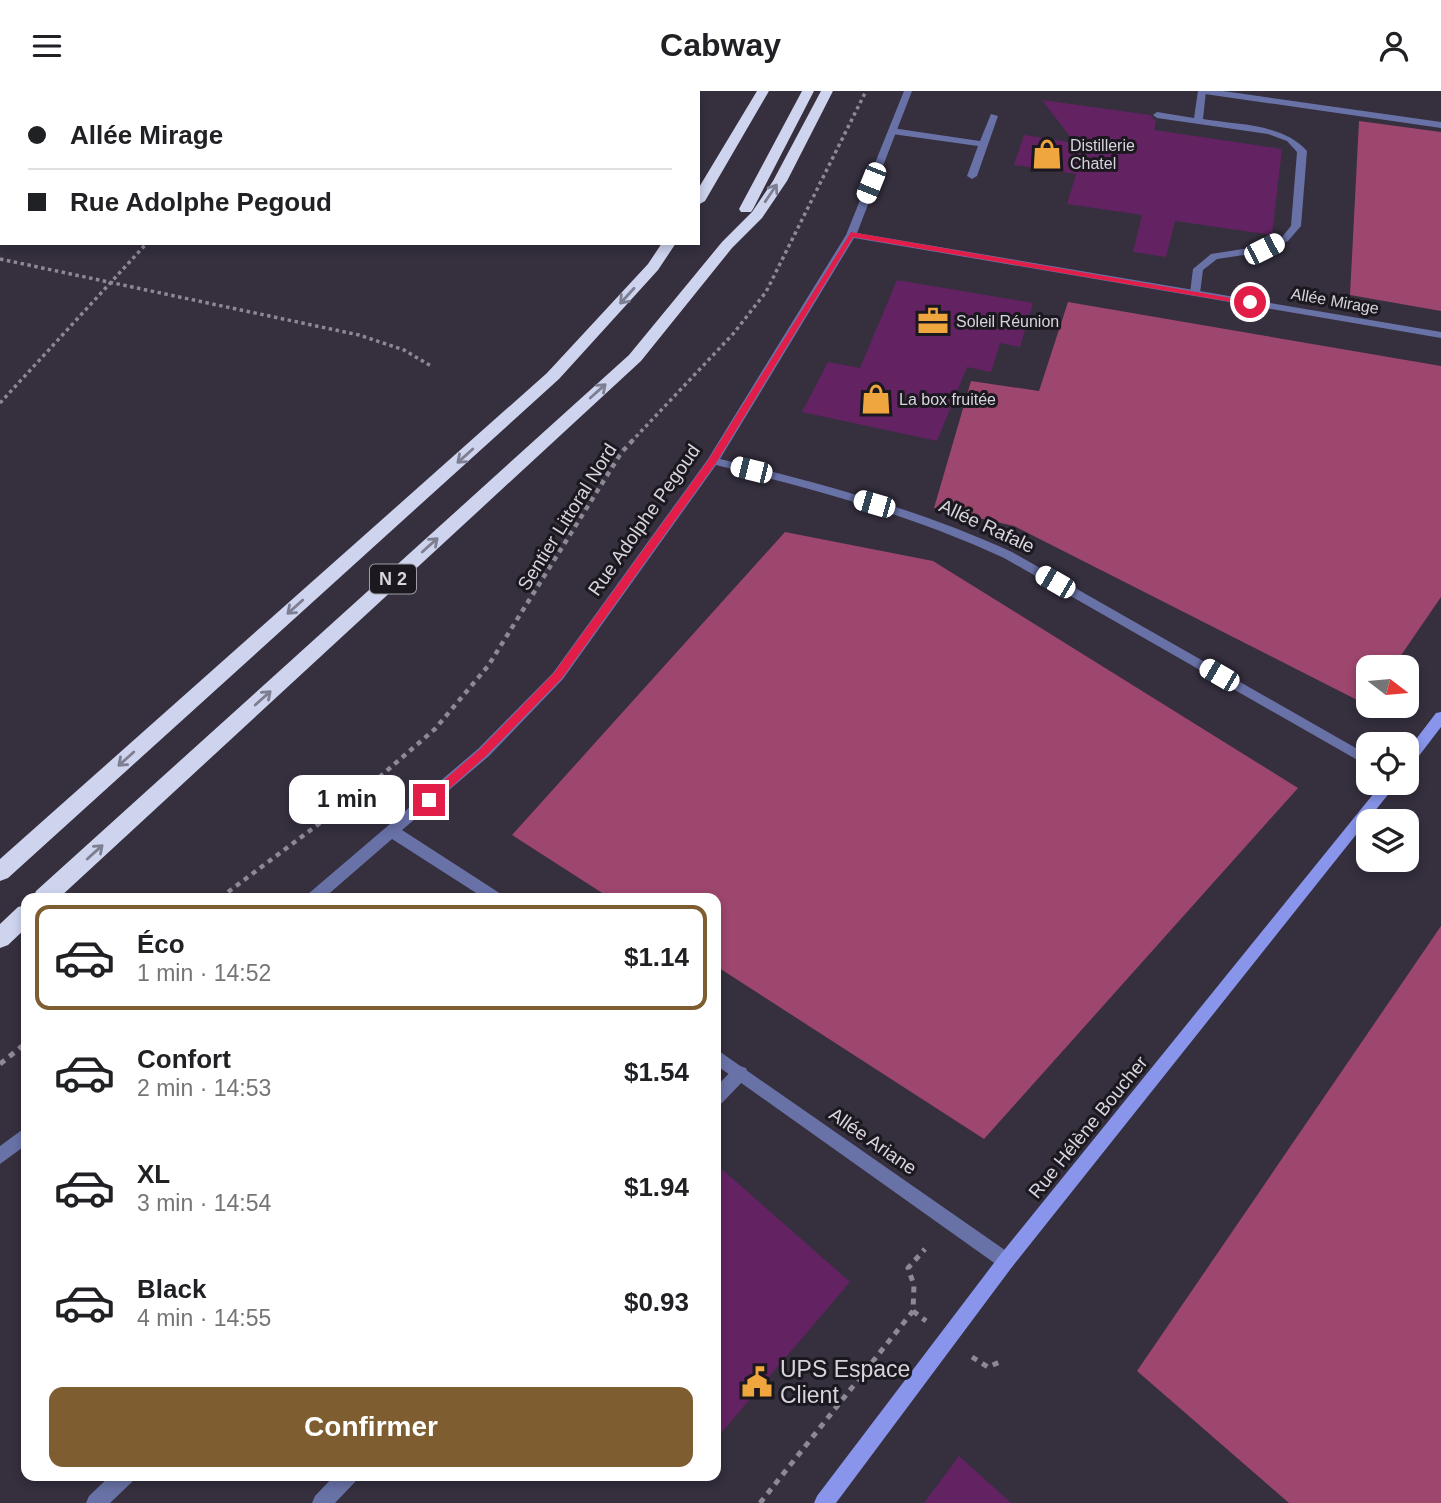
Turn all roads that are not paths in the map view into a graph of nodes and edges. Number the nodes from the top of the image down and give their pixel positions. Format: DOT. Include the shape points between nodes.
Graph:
graph roads {
  1 [pos="746,91"];
  2 [pos="763,91"];
  3 [pos="808,91"];
  4 [pos="827,91"];
  5 [pos="908,91"];
  6 [pos="1204,91"];
  7 [pos="1157,115"];
  8 [pos="994,116"];
  9 [pos="1198,121"];
  10 [pos="1441,125"];
  11 [pos="892,131"];
  12 [pos="983,145"];
  13 [pos="972,176"];
  14 [pos="713,178"];
  15 [pos="700,198"];
  16 [pos="851,235"];
  17 [pos="668,245"];
  18 [pos="727,245"];
  19 [pos="1195,293"];
  20 [pos="1441,335"];
  21 [pos="713,461"];
  22 [pos="1441,717"];
  23 [pos="1419,745"];
  24 [pos="1356,754"];
  25 [pos="1381,795"];
  26 [pos="393,832"];
  27 [pos="0,872"];
  28 [pos="49,893"];
  29 [pos="319,893"];
  30 [pos="488,893"];
  31 [pos="21,919"];
  32 [pos="0,938"];
  33 [pos="721,1060"];
  34 [pos="740,1073"];
  35 [pos="721,1093"];
  36 [pos="21,1139"];
  37 [pos="0,1156"];
  38 [pos="1006,1261"];
  39 [pos="118,1481"];
  40 [pos="342,1481"];
  41 [pos="96,1503"];
  42 [pos="322,1503"];
  43 [pos="824,1503"];
  1 -- 14 [label="highway" via="712,161"];
  2 -- 14 [label="highway"];
  3 -- 18 [label="highway, N 2"];
  18 -- 4 [label="highway, one-way" via="757,215 780,181"];
  5 -- 11 [label="street, Rue Adolphe Pegoud"];
  6 -- 9 [label="street"];
  6 -- 10 [label="street"];
  7 -- 9 [label="street"];
  8 -- 12 [label="street"];
  9 -- 19 [label="street" via="1269,132 1290,139 1302,151 1296,226 1285,239 1264,249 1214,256 1198,269"];
  11 -- 12 [label="street"];
  11 -- 16 [label="street, Rue Adolphe Pegoud"];
  12 -- 13 [label="street"];
  14 -- 15 [label="highway"];
  16 -- 19 [label="street, Allée Mirage"];
  16 -- 21 [label="street, Rue Adolphe Pegoud"];
  17 -- 27 [label="highway, N 2, one-way" via="553,376"];
  28 -- 18 [label="highway, N 2, one-way" via="635,358"];
  19 -- 20 [label="street, Allée Mirage"];
  21 -- 24 [label="street, Allée Rafale" via="966,534"];
  21 -- 26 [label="street, Rue Adolphe Pegoud" via="558,675 484,752"];
  22 -- 23 [label="street"];
  25 -- 38 [label="street, Rue Hélène Boucher"];
  26 -- 29 [label="street, Rue Adolphe Pegoud"];
  26 -- 30 [label="street"];
  31 -- 32 [label="highway"];
  33 -- 34 [label="street, Allée Ariane"];
  34 -- 35 [label="street"];
  34 -- 38 [label="street, Allée Ariane"];
  36 -- 37 [label="street"];
  38 -- 43 [label="street, Rue Hélène Boucher"];
  39 -- 41 [label="street"];
  40 -- 42 [label="street"];
}
